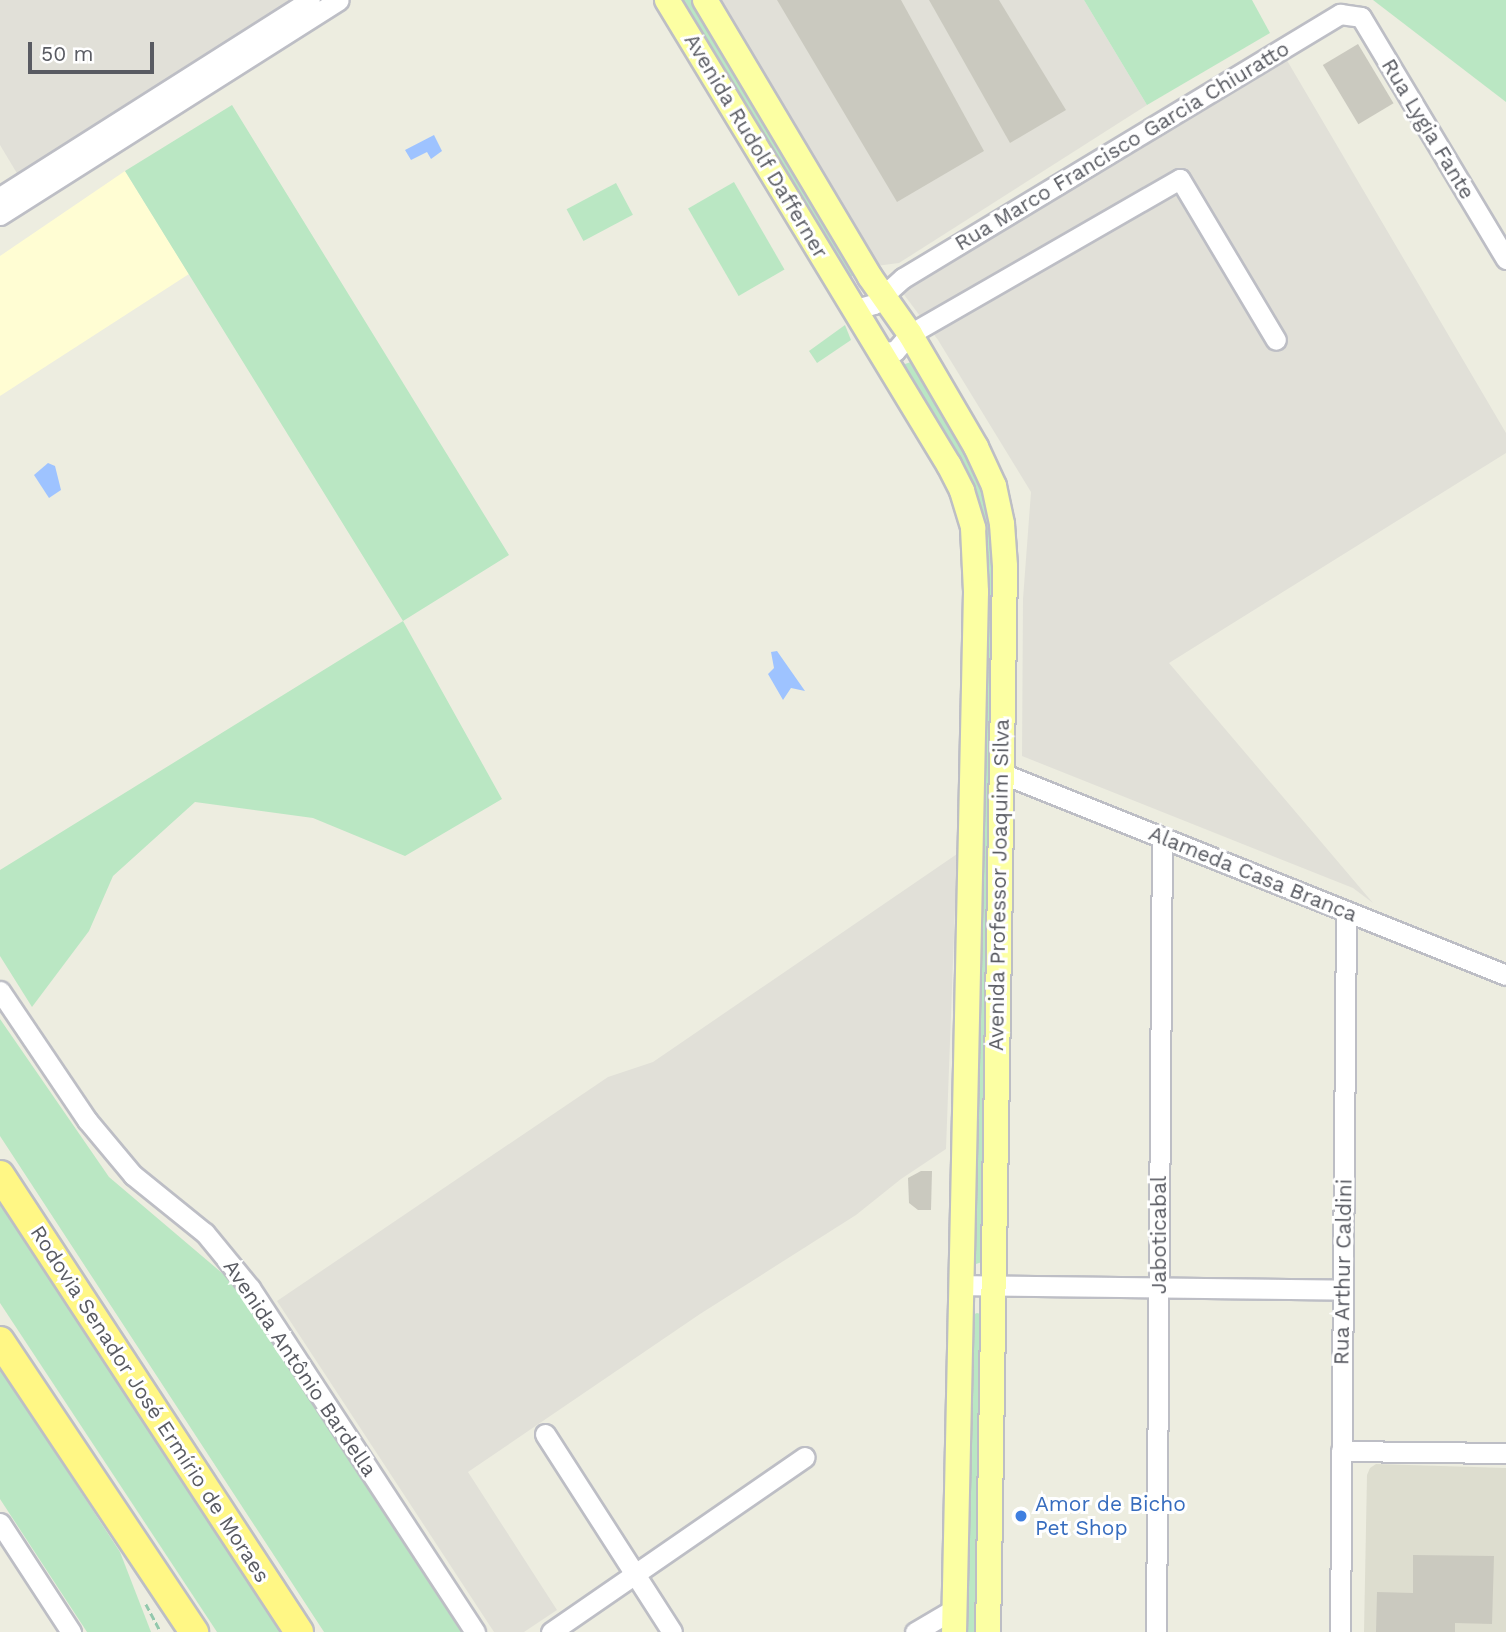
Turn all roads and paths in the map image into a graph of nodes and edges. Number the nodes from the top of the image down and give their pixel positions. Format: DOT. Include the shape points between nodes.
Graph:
graph roads {
  1 [pos="310,0"];
  2 [pos="340,0"];
  3 [pos="667,0"];
  4 [pos="705,0"];
  5 [pos="1340,14"];
  6 [pos="45,177"];
  7 [pos="0,197"];
  8 [pos="0,215"];
  9 [pos="1506,259"];
  10 [pos="877,288"];
  11 [pos="850,300"];
  12 [pos="909,334"];
  13 [pos="1276,340"];
  14 [pos="881,352"];
  15 [pos="994,486"];
  16 [pos="962,491"];
  17 [pos="1001,773"];
  18 [pos="1162,837"];
  19 [pos="1346,911"];
  20 [pos="1506,975"];
  21 [pos="0,991"];
  22 [pos="0,1175"];
  23 [pos="960,1285"];
  24 [pos="993,1286"];
  25 [pos="1159,1288"];
  26 [pos="1343,1290"];
  27 [pos="0,1340"];
  28 [pos="545,1434"];
  29 [pos="1342,1451"];
  30 [pos="1506,1453"];
  31 [pos="804,1457"];
  32 [pos="0,1522"];
  33 [pos="634,1574"];
  34 [pos="954,1620"];
  35 [pos="71,1632"];
  36 [pos="194,1632"];
  37 [pos="299,1632"];
  38 [pos="475,1632"];
  39 [pos="551,1632"];
  40 [pos="672,1632"];
  41 [pos="915,1632"];
  42 [pos="988,1632"];
  43 [pos="1156,1632"];
  44 [pos="1340,1632"];
  1 -- 6 [label="street"];
  2 -- 6 [label="street"];
  3 -- 11 [label="main road, Avenida Rudolf Dafferner"];
  4 -- 10 [label="main road, Avenida Rudolf Dafferner"];
  5 -- 9 [label="street, Rua Lygia Fante" via="1361,17"];
  5 -- 10 [label="street, Rua Marco Francisco Garcia Chiuratto" via="903,278"];
  6 -- 7 [label="street"];
  6 -- 8 [label="street"];
  10 -- 11 [label="street"];
  10 -- 12 [label="main road, Avenida Rudolf Dafferner"];
  11 -- 14 [label="main road, Avenida Rudolf Dafferner"];
  12 -- 13 [label="street" via="1180,179"];
  12 -- 14 [label="street" via="895,351"];
  12 -- 15 [label="main road, Avenida Rudolf Dafferner"];
  14 -- 16 [label="main road, Avenida Rudolf Dafferner"];
  15 -- 17 [label="main road, Avenida Professor Joaquim Silva" via="1005,566"];
  16 -- 23 [label="main road, Avenida Professor Joaquim Silva" via="973,528 976,566"];
  17 -- 18 [label="street, Alameda Casa Branca"];
  17 -- 24 [label="main road, Avenida Professor Joaquim Silva"];
  18 -- 19 [label="street, Alameda Casa Branca"];
  18 -- 25 [label="street, Jaboticabal"];
  19 -- 20 [label="street, Alameda Casa Branca"];
  19 -- 26 [label="street, Rua Arthur Caldini"];
  21 -- 38 [label="street, Avenida Antônio Bardella" via="86,1120 133,1175 205,1233 250,1288"];
  22 -- 37 [label="highway, Rodovia Senador José Ermírio de Moraes"];
  23 -- 24 [label="street"];
  23 -- 34 [label="main road, Avenida Professor Joaquim Silva"];
  24 -- 25 [label="street"];
  24 -- 42 [label="main road, Avenida Professor Joaquim Silva"];
  25 -- 26 [label="street"];
  25 -- 43 [label="street, Jaboticabal"];
  26 -- 29 [label="street, Rua Arthur Caldini"];
  27 -- 36 [label="highway"];
  28 -- 33 [label="street"];
  29 -- 30 [label="street"];
  29 -- 44 [label="street, Rua Arthur Caldini"];
  31 -- 33 [label="street"];
  32 -- 35 [label="street"];
  33 -- 39 [label="street"];
  33 -- 40 [label="street"];
  34 -- 41 [label="street"];
}
